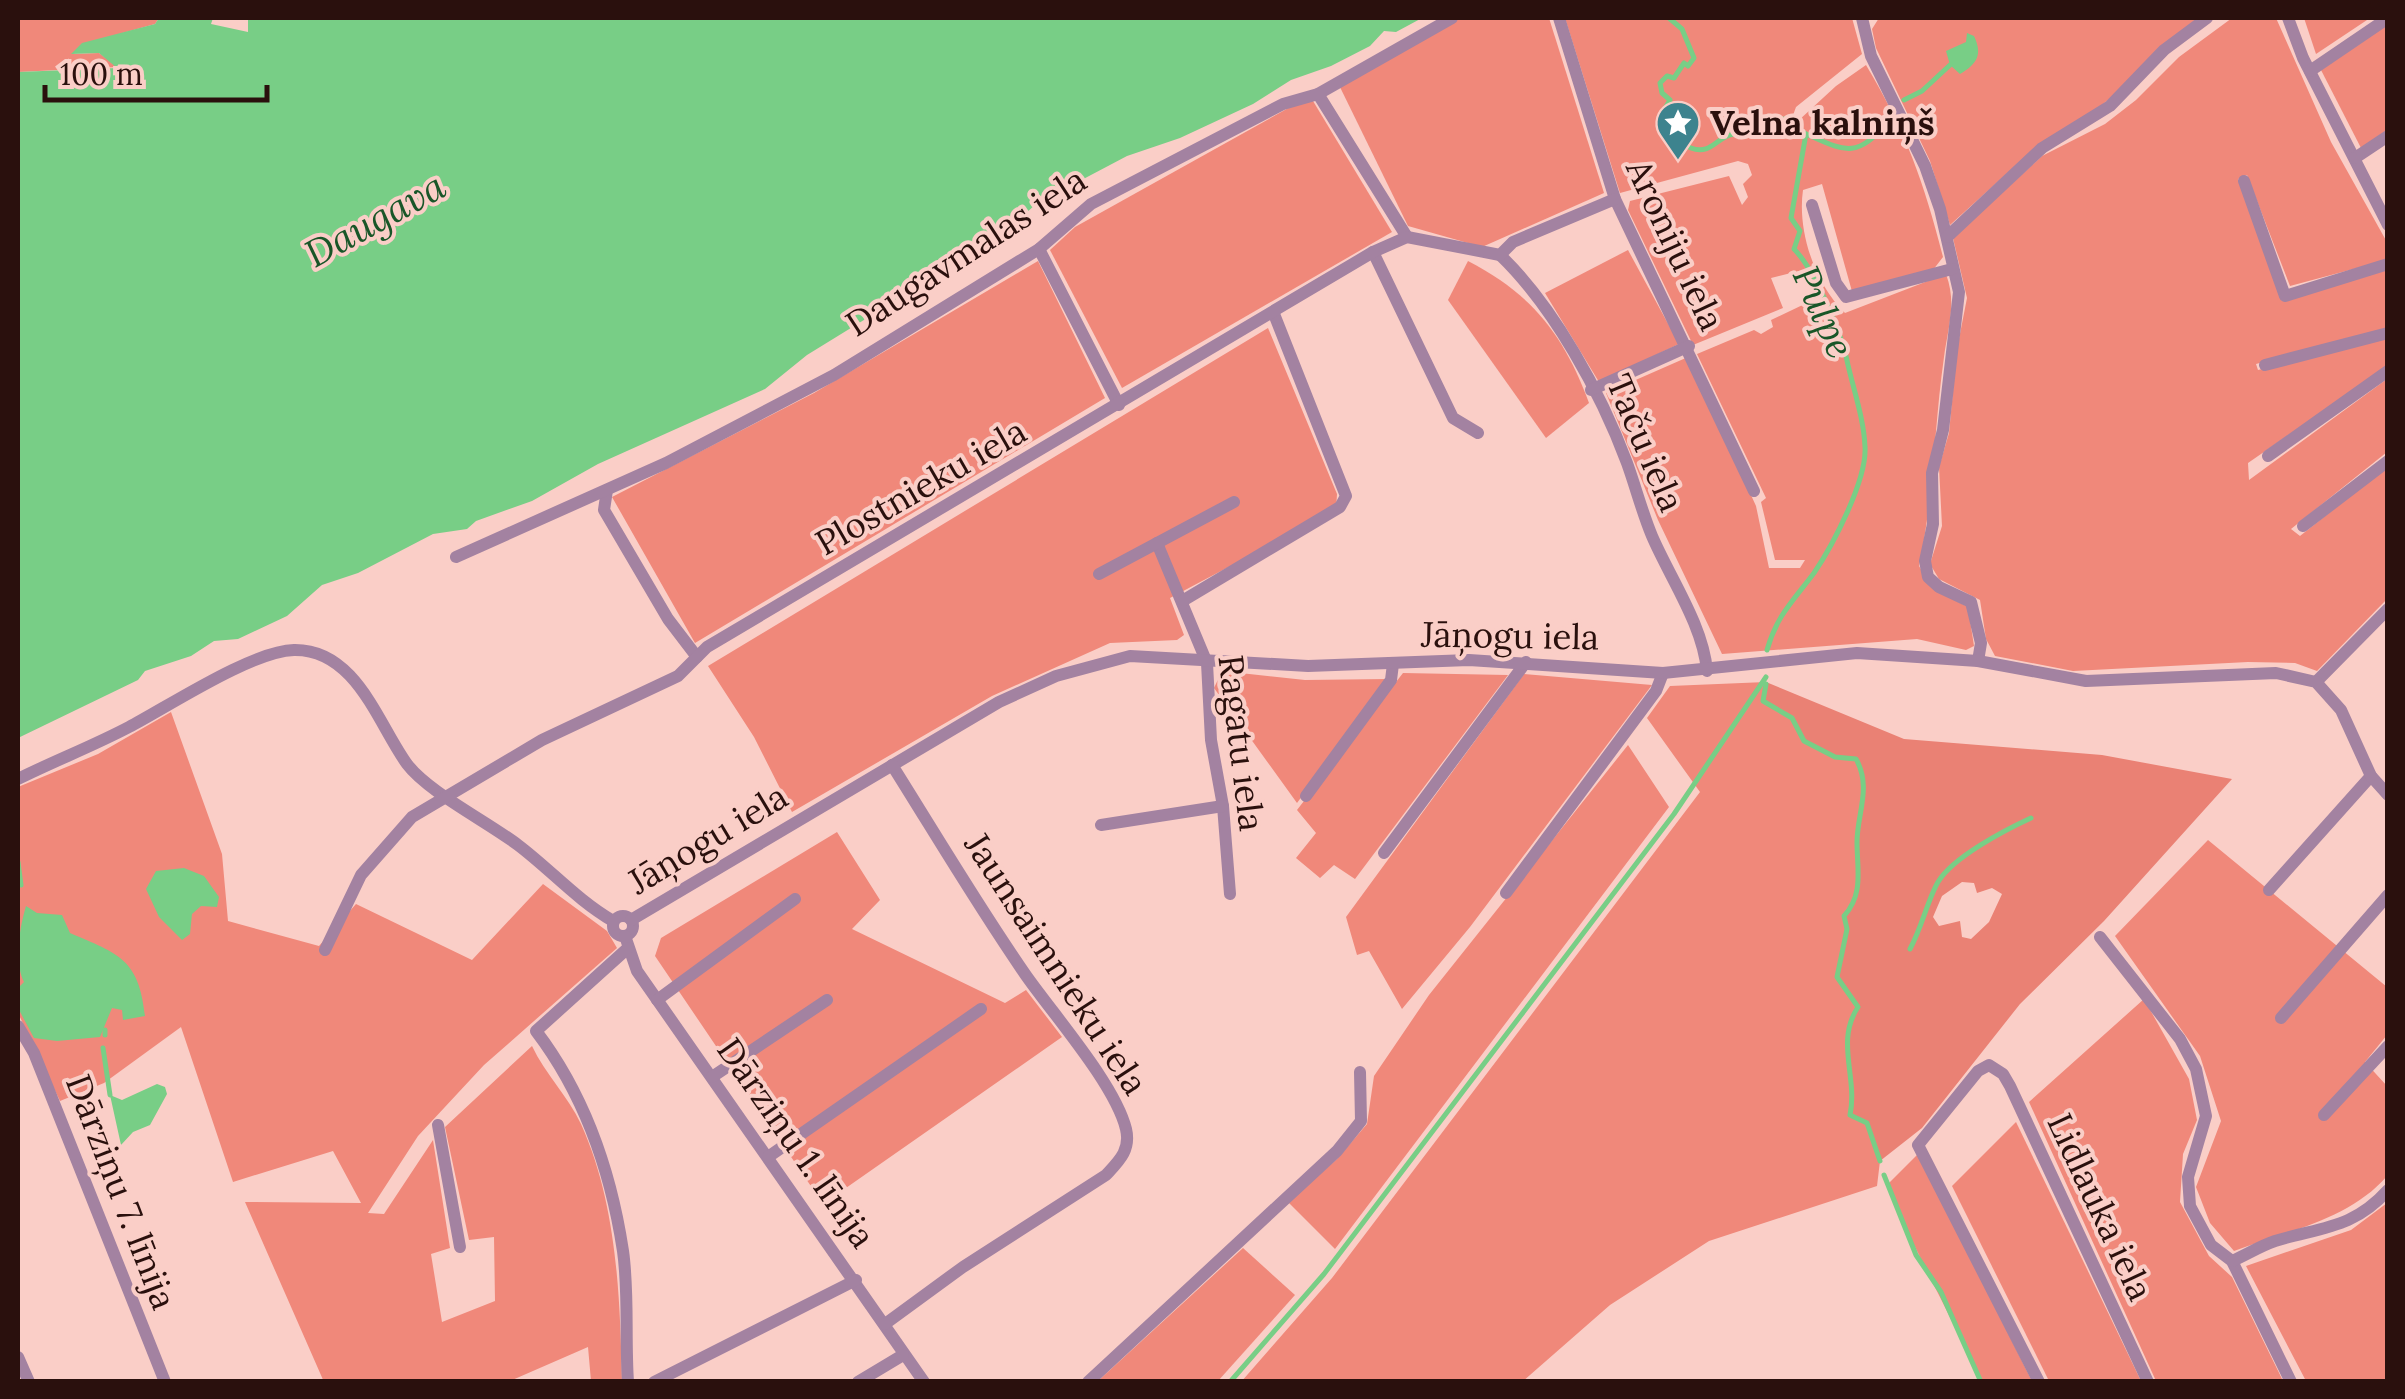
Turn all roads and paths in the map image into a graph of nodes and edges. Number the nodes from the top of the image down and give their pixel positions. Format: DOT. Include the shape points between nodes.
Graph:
graph roads {
  1 [pos="1452,18"];
  2 [pos="1558,18"];
  3 [pos="1862,18"];
  4 [pos="2208,18"];
  5 [pos="2288,18"];
  6 [pos="2388,18"];
  7 [pos="2310,71"];
  8 [pos="1318,94"];
  9 [pos="2388,136"];
  10 [pos="2355,158"];
  11 [pos="2244,182"];
  12 [pos="1615,199"];
  13 [pos="1812,206"];
  14 [pos="2388,226"];
  15 [pos="1947,236"];
  16 [pos="1407,237"];
  17 [pos="1038,249"];
  18 [pos="1373,252"];
  19 [pos="1500,255"];
  20 [pos="2388,264"];
  21 [pos="1952,269"];
  22 [pos="1274,314"];
  23 [pos="2388,333"];
  24 [pos="1688,346"];
  25 [pos="2266,365"];
  26 [pos="2388,370"];
  27 [pos="1591,390"];
  28 [pos="1118,405"];
  29 [pos="1478,433"];
  30 [pos="2268,456"];
  31 [pos="2388,461"];
  32 [pos="607,490"];
  33 [pos="1754,490"];
  34 [pos="1234,502"];
  35 [pos="2303,526"];
  36 [pos="1156,543"];
  37 [pos="456,557"];
  38 [pos="1099,574"];
  39 [pos="1184,600"];
  40 [pos="2388,610"];
  41 [pos="697,657"];
  42 [pos="1978,661"];
  43 [pos="1207,662"];
  44 [pos="1526,662"];
  45 [pos="1393,664"];
  46 [pos="1707,671"];
  47 [pos="1663,673"];
  48 [pos="2316,682"];
  49 [pos="892,765"];
  50 [pos="2371,776"];
  51 [pos="18,778"];
  52 [pos="2388,794"];
  53 [pos="445,795"];
  54 [pos="1306,796"];
  55 [pos="1222,806"];
  56 [pos="1102,826"];
  57 [pos="1384,853"];
  58 [pos="2268,890"];
  59 [pos="1506,893"];
  60 [pos="1230,894"];
  61 [pos="2388,896"];
  62 [pos="794,899"];
  63 [pos="631,920"];
  64 [pos="613,921"];
  65 [pos="2100,937"];
  66 [pos="626,942"];
  67 [pos="325,950"];
  68 [pos="657,1000"];
  69 [pos="827,1000"];
  70 [pos="980,1009"];
  71 [pos="2280,1018"];
  72 [pos="18,1026"];
  73 [pos="2388,1046"];
  74 [pos="1360,1072"];
  75 [pos="712,1077"];
  76 [pos="2324,1115"];
  77 [pos="438,1125"];
  78 [pos="768,1156"];
  79 [pos="2388,1190"];
  80 [pos="460,1247"];
  81 [pos="2232,1261"];
  82 [pos="856,1280"];
  83 [pos="885,1324"];
  84 [pos="903,1355"];
  85 [pos="18,1357"];
  86 [pos="29,1382"];
  87 [pos="165,1382"];
  88 [pos="628,1382"];
  89 [pos="654,1382"];
  90 [pos="858,1382"];
  91 [pos="924,1382"];
  92 [pos="1088,1382"];
  93 [pos="2040,1382"];
  94 [pos="2148,1382"];
  95 [pos="2292,1382"];
  1 -- 8 [label="street, Daugavmalas iela"];
  2 -- 12 [label="street, Aroniju iela"];
  3 -- 15 [label="street" via="1871,56 1925,166"];
  4 -- 15 [label="street" via="2164,50 2110,106 2030,159"];
  5 -- 7 [label="street"];
  6 -- 7 [label="street"];
  7 -- 10 [label="street"];
  8 -- 16 [label="street"];
  8 -- 17 [label="street, Daugavmalas iela" via="1283,104 1108,195"];
  9 -- 10 [label="street"];
  10 -- 14 [label="street"];
  11 -- 20 [label="street" via="2285,296"];
  12 -- 19 [label="street" via="1514,242"];
  12 -- 24 [label="street, Aroniju iela"];
  13 -- 21 [label="street" via="1846,297"];
  15 -- 21 [label="street"];
  16 -- 18 [label="street, Plostnieku iela"];
  16 -- 19 [label="street"];
  17 -- 28 [label="street"];
  17 -- 32 [label="street, Daugavmalas iela" via="834,375"];
  18 -- 22 [label="street, Plostnieku iela"];
  18 -- 29 [label="street" via="1453,418"];
  19 -- 27 [label="street, Taču iela" via="1549,310"];
  21 -- 42 [label="street" via="1958,316 1925,561 1928,578 1971,602"];
  22 -- 28 [label="street, Plostnieku iela"];
  22 -- 39 [label="street" via="1346,496 1340,508"];
  23 -- 25 [label="street"];
  24 -- 27 [label="street"];
  24 -- 33 [label="street, Aroniju iela"];
  26 -- 30 [label="street"];
  27 -- 46 [label="street, Taču iela" via="1626,460"];
  28 -- 41 [label="street, Plostnieku iela"];
  31 -- 35 [label="street"];
  32 -- 37 [label="street, Daugavmalas iela"];
  32 -- 41 [label="street" via="604,510"];
  34 -- 36 [label="street"];
  36 -- 38 [label="street"];
  36 -- 39 [label="street, Ragatu iela"];
  39 -- 43 [label="street, Ragatu iela"];
  40 -- 48 [label="street"];
  41 -- 53 [label="street, Plostnieku iela" via="678,676"];
  42 -- 46 [label="street, Jāņogu iela" via="1826,654"];
  42 -- 48 [label="street, Jāņogu iela" via="2086,681 2276,673"];
  43 -- 45 [label="street, Jāņogu iela"];
  43 -- 49 [label="street, Jāņogu iela" via="1130,656 1056,676"];
  43 -- 55 [label="street, Ragatu iela"];
  44 -- 45 [label="street, Jāņogu iela"];
  44 -- 47 [label="street, Jāņogu iela"];
  44 -- 57 [label="street"];
  45 -- 54 [label="street" via="1391,680"];
  46 -- 47 [label="street, Jāņogu iela"];
  47 -- 59 [label="street"];
  48 -- 50 [label="street" via="2341,710"];
  49 -- 63 [label="street, Jāņogu iela"];
  49 -- 83 [label="street, Jaunsaimnieku iela" via="1072,1036 1126,1125 1128,1143 1106,1175"];
  50 -- 52 [label="street"];
  50 -- 58 [label="street"];
  51 -- 53 [label="street, Jāņogu iela" via="256,660 295,650 326,658 356,682 408,766"];
  53 -- 64 [label="street, Jāņogu iela"];
  53 -- 67 [label="street, Plostnieku iela" via="412,817 361,875"];
  55 -- 56 [label="street"];
  55 -- 60 [label="street, Ragatu iela"];
  61 -- 71 [label="street"];
  62 -- 68 [label="street"];
  63 -- 64 [label="street, Jāņogu iela"];
  63 -- 66 [label="street, Jāņogu iela"];
  64 -- 66 [label="street, Jāņogu iela"];
  65 -- 81 [label="street" via="2196,1070 2206,1116 2188,1178 2190,1206 2211,1246"];
  66 -- 68 [label="street, Dārziņu 1. līnija"];
  66 -- 88 [label="street" via="536,1031 587,1118 606,1174 623,1254"];
  68 -- 75 [label="street, Dārziņu 1. līnija"];
  69 -- 75 [label="street"];
  70 -- 78 [label="street"];
  72 -- 87 [label="street, Dārziņu 7. līnija"];
  73 -- 76 [label="street"];
  74 -- 92 [label="street" via="1361,1121 1337,1151"];
  75 -- 78 [label="street, Dārziņu 1. līnija"];
  77 -- 80 [label="street"];
  78 -- 82 [label="street, Dārziņu 1. līnija"];
  79 -- 81 [label="street" via="2372,1208 2330,1230 2274,1242"];
  81 -- 95 [label="street"];
  82 -- 83 [label="street, Dārziņu 1. līnija"];
  82 -- 89 [label="street"];
  83 -- 84 [label="street, Dārziņu 1. līnija"];
  84 -- 90 [label="street"];
  84 -- 91 [label="street, Dārziņu 1. līnija"];
  85 -- 86 [label="street"];
  93 -- 94 [label="street, Lidlauka iela" via="1918,1145 1989,1065 2010,1086"];
}
